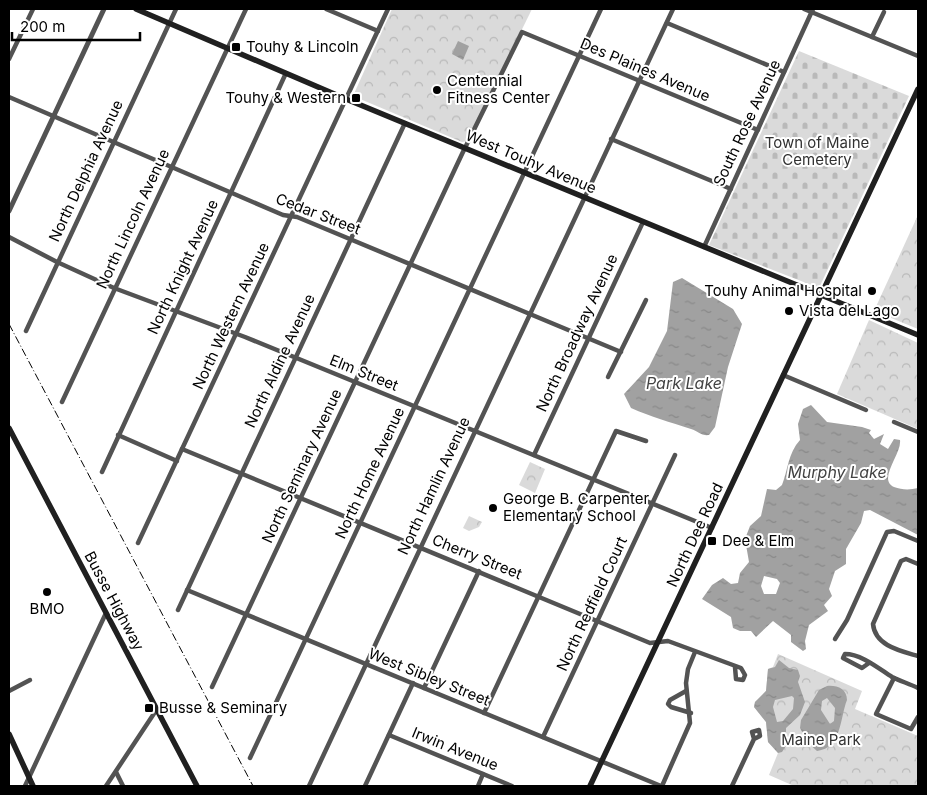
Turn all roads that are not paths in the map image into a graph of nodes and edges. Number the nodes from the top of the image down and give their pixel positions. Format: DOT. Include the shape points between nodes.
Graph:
graph roads {
  1 [pos="33,9"];
  2 [pos="104,9"];
  3 [pos="136,9"];
  4 [pos="176,9"];
  5 [pos="246,9"];
  6 [pos="326,9"];
  7 [pos="388,9"];
  8 [pos="601,9"];
  9 [pos="673,9"];
  10 [pos="804,9"];
  11 [pos="812,10"];
  12 [pos="884,12"];
  13 [pos="169,23"];
  14 [pos="667,23"];
  15 [pos="378,31"];
  16 [pos="522,32"];
  17 [pos="872,37"];
  18 [pos="228,48"];
  19 [pos="578,56"];
  20 [pos="918,56"];
  21 [pos="9,60"];
  22 [pos="784,72"];
  23 [pos="286,73"];
  24 [pos="638,81"];
  25 [pos="918,90"];
  26 [pos="9,96"];
  27 [pos="346,99"];
  28 [pos="54,116"];
  29 [pos="405,123"];
  30 [pos="758,130"];
  31 [pos="611,139"];
  32 [pos="113,141"];
  33 [pos="466,148"];
  34 [pos="172,167"];
  35 [pos="525,173"];
  36 [pos="731,189"];
  37 [pos="231,192"];
  38 [pos="584,197"];
  39 [pos="9,211"];
  40 [pos="291,216"];
  41 [pos="643,222"];
  42 [pos="9,237"];
  43 [pos="351,239"];
  44 [pos="704,247"];
  45 [pos="57,262"];
  46 [pos="410,264"];
  47 [pos="114,288"];
  48 [pos="470,290"];
  49 [pos="821,295"];
  50 [pos="646,300"];
  51 [pos="176,312"];
  52 [pos="529,314"];
  53 [pos="26,331"];
  54 [pos="236,336"];
  55 [pos="918,336"];
  56 [pos="588,339"];
  57 [pos="621,352"];
  58 [pos="295,358"];
  59 [pos="783,375"];
  60 [pos="608,377"];
  61 [pos="355,382"];
  62 [pos="62,402"];
  63 [pos="415,407"];
  64 [pos="866,410"];
  65 [pos="894,422"];
  66 [pos="9,428"];
  67 [pos="474,431"];
  68 [pos="918,432"];
  69 [pos="118,435"];
  70 [pos="646,441"];
  71 [pos="182,449"];
  72 [pos="534,455"];
  73 [pos="675,455"];
  74 [pos="177,460"];
  75 [pos="102,472"];
  76 [pos="242,474"];
  77 [pos="593,480"];
  78 [pos="301,498"];
  79 [pos="652,504"];
  80 [pos="360,523"];
  81 [pos="712,528"];
  82 [pos="918,541"];
  83 [pos="138,543"];
  84 [pos="420,547"];
  85 [pos="918,564"];
  86 [pos="479,571"];
  87 [pos="187,590"];
  88 [pos="538,596"];
  89 [pos="178,610"];
  90 [pos="106,613"];
  91 [pos="246,615"];
  92 [pos="598,621"];
  93 [pos="306,639"];
  94 [pos="835,639"];
  95 [pos="659,642"];
  96 [pos="695,652"];
  97 [pos="918,656"];
  98 [pos="869,663"];
  99 [pos="365,664"];
  100 [pos="735,667"];
  101 [pos="894,678"];
  102 [pos="30,680"];
  103 [pos="413,683"];
  104 [pos="212,687"];
  105 [pos="424,688"];
  106 [pos="918,688"];
  107 [pos="9,691"];
  108 [pos="686,691"];
  109 [pos="157,709"];
  110 [pos="484,713"];
  111 [pos="691,713"];
  112 [pos="918,717"];
  113 [pos="9,734"];
  114 [pos="389,735"];
  115 [pos="543,737"];
  116 [pos="754,739"];
  117 [pos="250,758"];
  118 [pos="602,762"];
  119 [pos="116,772"];
  120 [pos="483,774"];
  121 [pos="29,778"];
  122 [pos="25,786"];
  123 [pos="33,786"];
  124 [pos="106,786"];
  125 [pos="123,786"];
  126 [pos="197,786"];
  127 [pos="309,786"];
  128 [pos="365,786"];
  129 [pos="478,786"];
  130 [pos="512,786"];
  131 [pos="590,786"];
  132 [pos="661,786"];
  133 [pos="732,786"];
  1 -- 21 [label="street"];
  2 -- 28 [label="street"];
  3 -- 13 [label="main road, West Touhy Avenue"];
  4 -- 13 [label="street, North Delphia Avenue"];
  5 -- 18 [label="street, North Lincoln Avenue"];
  6 -- 15 [label="street"];
  7 -- 15 [label="street, North Western Avenue"];
  8 -- 19 [label="street, North Home Avenue"];
  9 -- 14 [label="street, North Hamlin Avenue"];
  10 -- 11 [label="street"];
  11 -- 17 [label="street"];
  11 -- 22 [label="street, South Rose Avenue"];
  12 -- 17 [label="street"];
  13 -- 18 [label="main road, West Touhy Avenue"];
  13 -- 32 [label="street, North Delphia Avenue"];
  14 -- 22 [label="street"];
  14 -- 24 [label="street, North Hamlin Avenue"];
  15 -- 27 [label="street, North Western Avenue"];
  16 -- 19 [label="street, Des Plaines Avenue"];
  16 -- 33 [label="street, North Seminary Avenue"];
  17 -- 20 [label="street"];
  18 -- 23 [label="main road, West Touhy Avenue"];
  18 -- 34 [label="street, North Lincoln Avenue"];
  19 -- 24 [label="street, Des Plaines Avenue"];
  19 -- 35 [label="street, North Home Avenue"];
  22 -- 30 [label="street, South Rose Avenue"];
  23 -- 27 [label="main road, West Touhy Avenue"];
  23 -- 37 [label="street, North Knight Avenue"];
  24 -- 30 [label="street, Des Plaines Avenue"];
  24 -- 31 [label="street, North Hamlin Avenue"];
  25 -- 49 [label="main road, North Dee Road"];
  26 -- 28 [label="street, Cedar Street"];
  27 -- 29 [label="main road, West Touhy Avenue"];
  27 -- 40 [label="street, North Western Avenue"];
  28 -- 32 [label="street, Cedar Street"];
  28 -- 39 [label="street"];
  29 -- 33 [label="main road, West Touhy Avenue"];
  29 -- 43 [label="street, North Aldine Avenue"];
  30 -- 36 [label="street, South Rose Avenue"];
  31 -- 36 [label="street"];
  31 -- 38 [label="street, North Hamlin Avenue"];
  32 -- 34 [label="street, Cedar Street"];
  32 -- 45 [label="street, North Delphia Avenue"];
  33 -- 35 [label="main road, West Touhy Avenue"];
  33 -- 46 [label="street, North Seminary Avenue"];
  34 -- 37 [label="street, Cedar Street"];
  34 -- 47 [label="street, North Lincoln Avenue"];
  35 -- 38 [label="main road, West Touhy Avenue"];
  35 -- 48 [label="street, North Home Avenue"];
  36 -- 44 [label="street, South Rose Avenue"];
  37 -- 40 [label="street, Cedar Street"];
  37 -- 51 [label="street, North Knight Avenue"];
  38 -- 41 [label="main road, West Touhy Avenue"];
  38 -- 52 [label="street, North Hamlin Avenue"];
  40 -- 43 [label="street, Cedar Street"];
  40 -- 54 [label="street, North Western Avenue"];
  41 -- 44 [label="main road, West Touhy Avenue"];
  41 -- 56 [label="street, North Broadway Avenue"];
  42 -- 45 [label="street, Elm Street"];
  43 -- 46 [label="street, Cedar Street"];
  43 -- 58 [label="street, North Aldine Avenue"];
  44 -- 49 [label="main road, West Touhy Avenue"];
  45 -- 47 [label="street, Elm Street"];
  45 -- 53 [label="street, North Delphia Avenue"];
  46 -- 48 [label="street, Cedar Street"];
  46 -- 61 [label="street, North Seminary Avenue"];
  47 -- 51 [label="street, Elm Street"];
  47 -- 62 [label="street, North Lincoln Avenue"];
  48 -- 52 [label="street, Cedar Street"];
  48 -- 63 [label="street, North Home Avenue"];
  49 -- 55 [label="main road, West Touhy Avenue"];
  49 -- 59 [label="main road, North Dee Road"];
  50 -- 57 [label="street"];
  51 -- 54 [label="street, Elm Street"];
  51 -- 69 [label="street, North Knight Avenue"];
  52 -- 56 [label="street, Cedar Street"];
  52 -- 67 [label="street, North Hamlin Avenue"];
  54 -- 58 [label="street, Elm Street"];
  54 -- 71 [label="street, North Western Avenue"];
  56 -- 57 [label="street, Cedar Street"];
  56 -- 72 [label="street, North Broadway Avenue"];
  57 -- 60 [label="street"];
  58 -- 61 [label="street, Elm Street"];
  58 -- 76 [label="street, North Aldine Avenue"];
  59 -- 64 [label="street"];
  59 -- 81 [label="main road, North Dee Road"];
  61 -- 63 [label="street, Elm Street"];
  61 -- 78 [label="street, North Seminary Avenue"];
  63 -- 67 [label="street, Elm Street"];
  63 -- 80 [label="street, North Home Avenue"];
  65 -- 68 [label="street"];
  66 -- 90 [label="main road, Busse Highway"];
  67 -- 72 [label="street, Elm Street"];
  67 -- 84 [label="street, North Hamlin Avenue"];
  69 -- 74 [label="street"];
  69 -- 75 [label="street, North Knight Avenue"];
  70 -- 77 [label="street" via="616,431"];
  71 -- 74 [label="street, North Western Avenue"];
  71 -- 76 [label="street, Cherry Street"];
  72 -- 77 [label="street, Elm Street"];
  73 -- 79 [label="street, North Redfield Court"];
  74 -- 83 [label="street, North Western Avenue"];
  76 -- 78 [label="street, Cherry Street"];
  76 -- 87 [label="street, North Aldine Avenue"];
  77 -- 79 [label="street, Elm Street"];
  77 -- 88 [label="street"];
  78 -- 80 [label="street, Cherry Street"];
  78 -- 91 [label="street, North Seminary Avenue"];
  79 -- 81 [label="street, Elm Street"];
  79 -- 92 [label="street, North Redfield Court"];
  80 -- 84 [label="street, Cherry Street"];
  80 -- 93 [label="street, North Home Avenue"];
  81 -- 95 [label="main road, North Dee Road"];
  82 -- 94 [label="street" via="894,531 888,532"];
  84 -- 86 [label="street, Cherry Street"];
  84 -- 99 [label="street, North Hamlin Avenue"];
  85 -- 97 [label="street" via="906,559 901,561 873,624 886,644"];
  86 -- 88 [label="street, Cherry Street"];
  86 -- 105 [label="street"];
  87 -- 89 [label="street, North Aldine Avenue"];
  87 -- 91 [label="street, West Sibley Street"];
  88 -- 92 [label="street, Cherry Street"];
  88 -- 110 [label="street"];
  90 -- 109 [label="main road, Busse Highway"];
  90 -- 121 [label="street"];
  91 -- 93 [label="street, West Sibley Street"];
  91 -- 104 [label="street, North Seminary Avenue"];
  92 -- 95 [label="street, Cherry Street" via="650,643"];
  92 -- 115 [label="street, North Redfield Court"];
  93 -- 99 [label="street, West Sibley Street"];
  93 -- 117 [label="street, North Home Avenue"];
  95 -- 96 [label="street, Cherry Street" via="668,641"];
  95 -- 118 [label="main road, North Dee Road"];
  96 -- 100 [label="street, Cherry Street"];
  96 -- 108 [label="street" via="686,677"];
  98 -- 98 [label="street" via="847,654 843,658 862,668"];
  98 -- 101 [label="street"];
  99 -- 103 [label="street, West Sibley Street"];
  99 -- 127 [label="street, North Hamlin Avenue"];
  101 -- 106 [label="street"];
  101 -- 112 [label="street" via="876,714 911,729"];
  102 -- 107 [label="street"];
  103 -- 105 [label="street, West Sibley Street"];
  103 -- 114 [label="street"];
  105 -- 110 [label="street, West Sibley Street"];
  108 -- 111 [label="street"];
  108 -- 111 [label="street" via="668,704"];
  109 -- 119 [label="street"];
  109 -- 126 [label="main road, Busse Highway"];
  110 -- 115 [label="street, West Sibley Street"];
  111 -- 132 [label="street" via="689,727"];
  113 -- 121 [label="main road"];
  114 -- 120 [label="street, Irwin Avenue"];
  114 -- 128 [label="street"];
  115 -- 118 [label="street, West Sibley Street"];
  116 -- 133 [label="street"];
  118 -- 131 [label="main road, North Dee Road"];
  118 -- 132 [label="street, West Sibley Street"];
  119 -- 124 [label="street"];
  119 -- 125 [label="street"];
  120 -- 129 [label="street"];
  120 -- 130 [label="street, Irwin Avenue"];
  121 -- 122 [label="street"];
  121 -- 123 [label="main road"];
}
